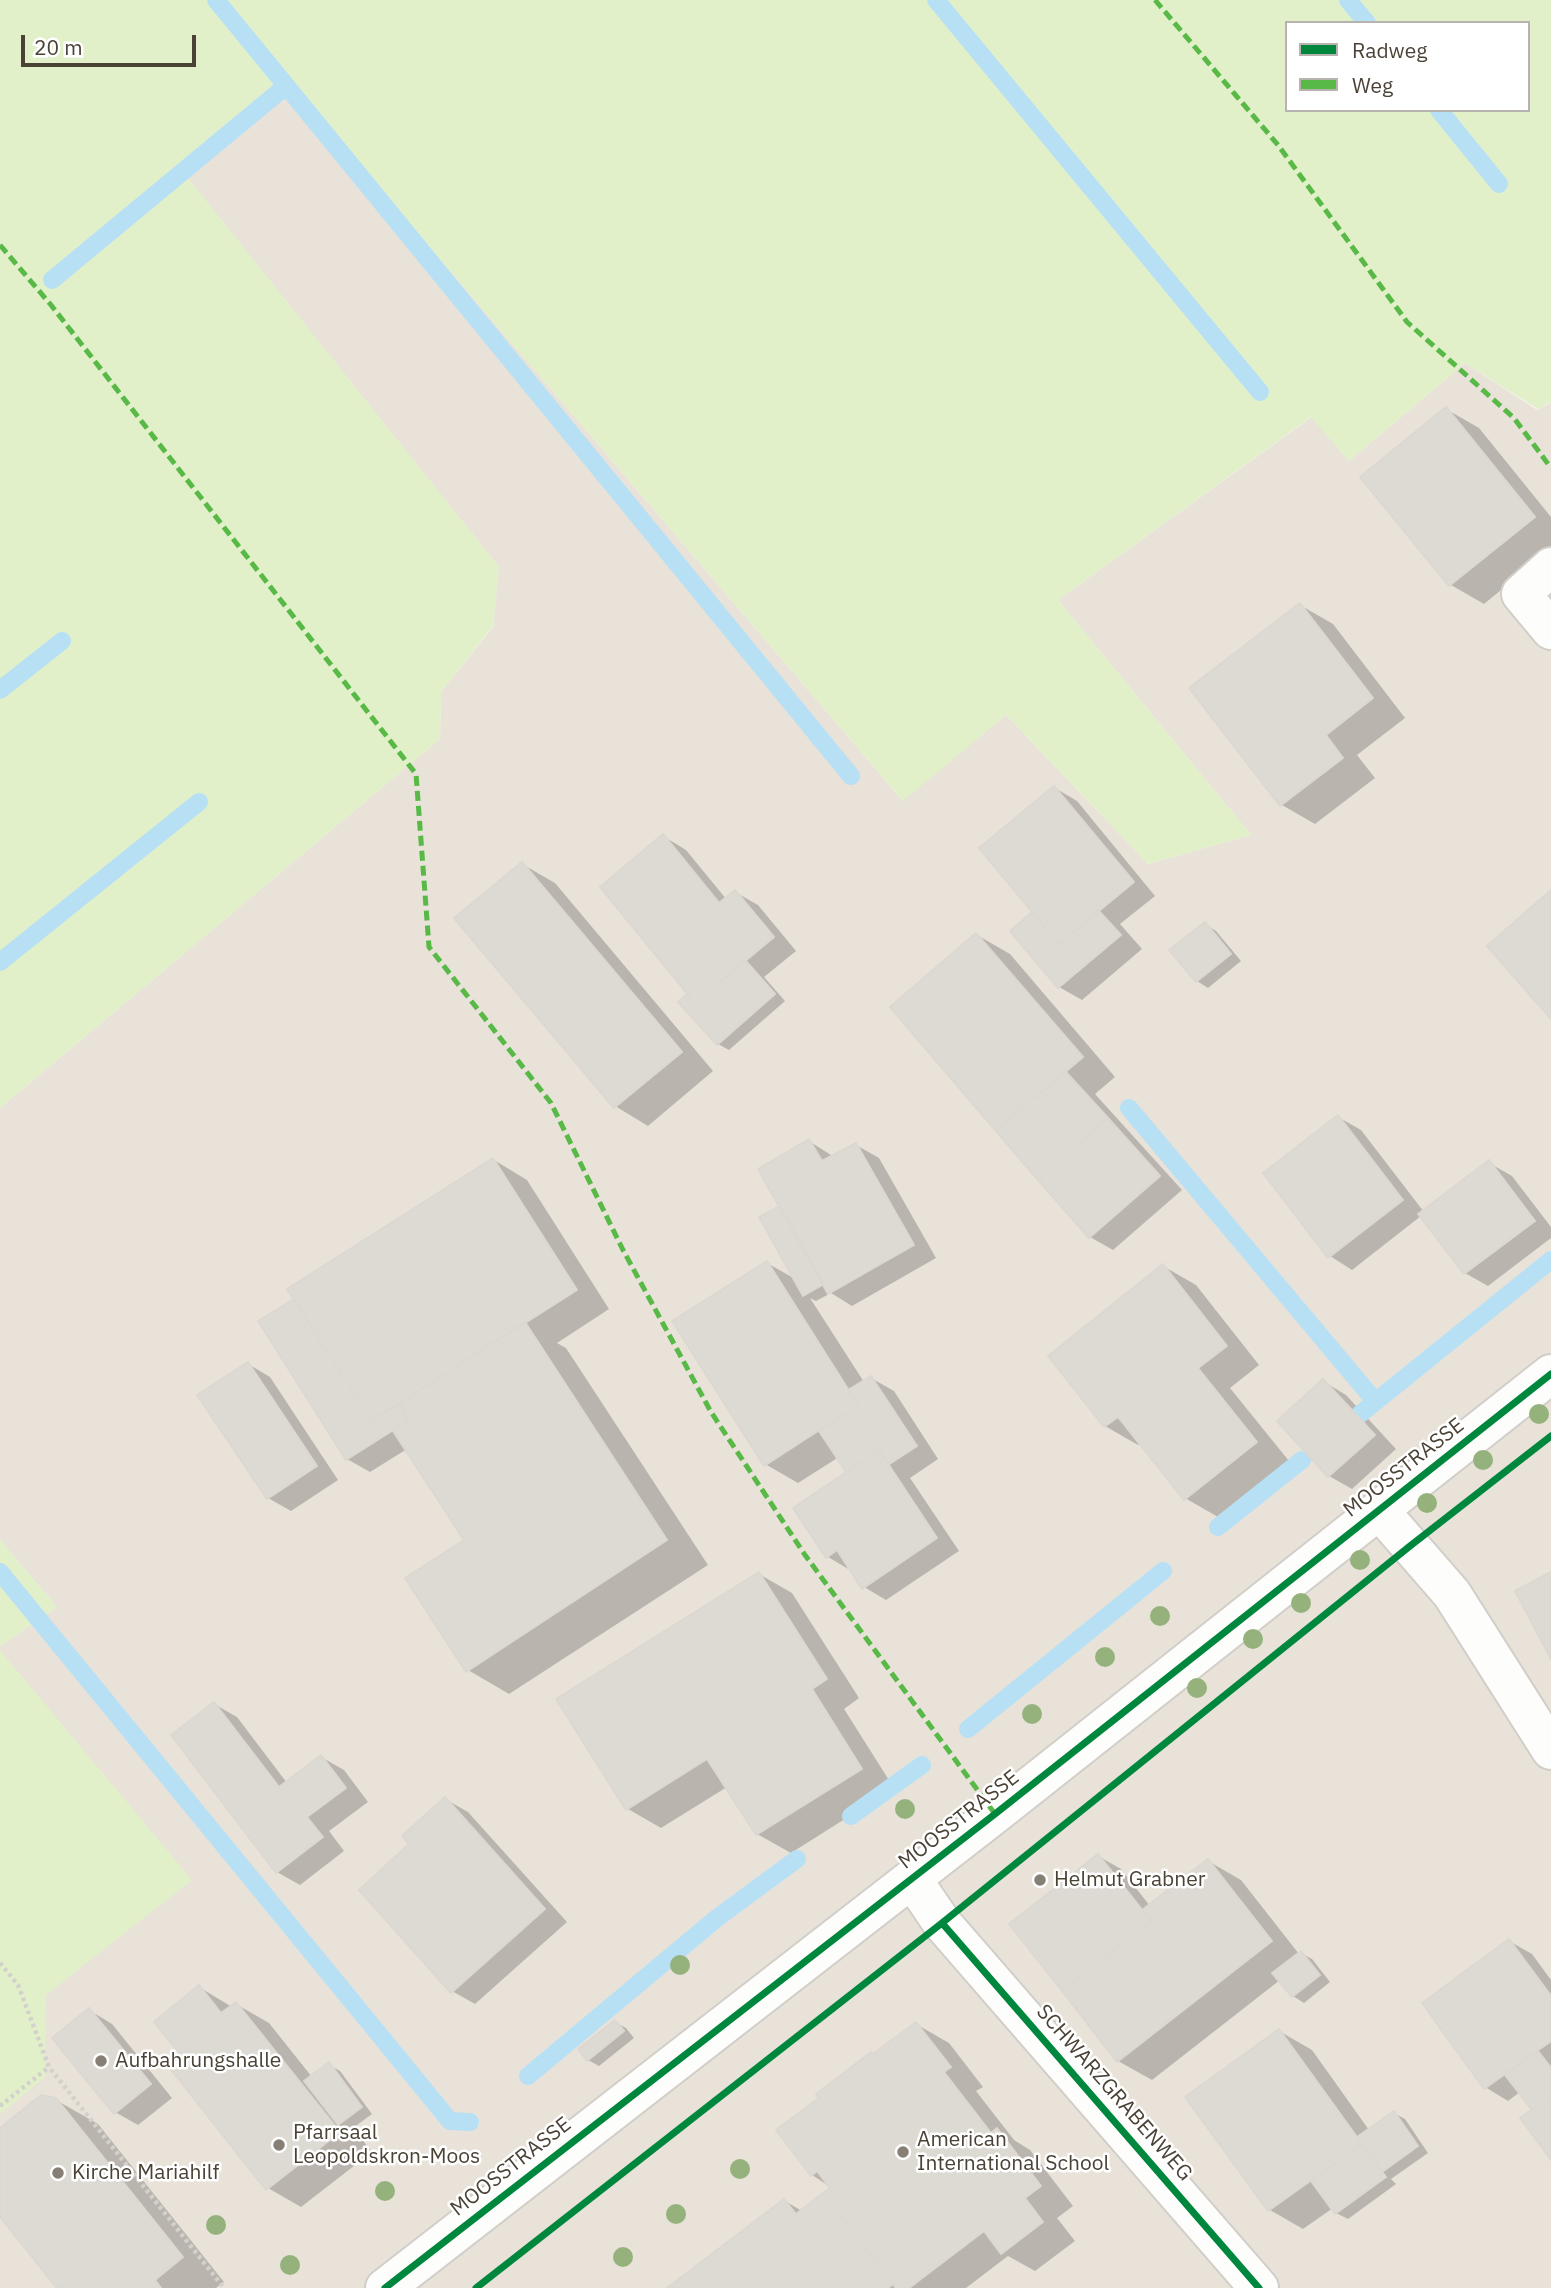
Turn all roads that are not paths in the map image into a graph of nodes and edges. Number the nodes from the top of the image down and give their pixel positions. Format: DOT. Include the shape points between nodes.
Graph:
graph roads {
  1 [pos="1551,568"];
  2 [pos="1551,630"];
  3 [pos="1551,1374"];
  4 [pos="1379,1510"];
  5 [pos="1551,1750"];
  6 [pos="912,1879"];
  7 [pos="385,2288"];
  8 [pos="1259,2288"];
  1 -- 2 [label="street" via="1521,594"];
  3 -- 4 [label="street, MOOSSTRASSE"];
  4 -- 5 [label="street" via="1452,1594"];
  4 -- 6 [label="street, MOOSSTRASSE"];
  6 -- 7 [label="street, MOOSSTRASSE"];
  6 -- 8 [label="street, SCHWARZGRABENWEG" via="942,1923"];
}
